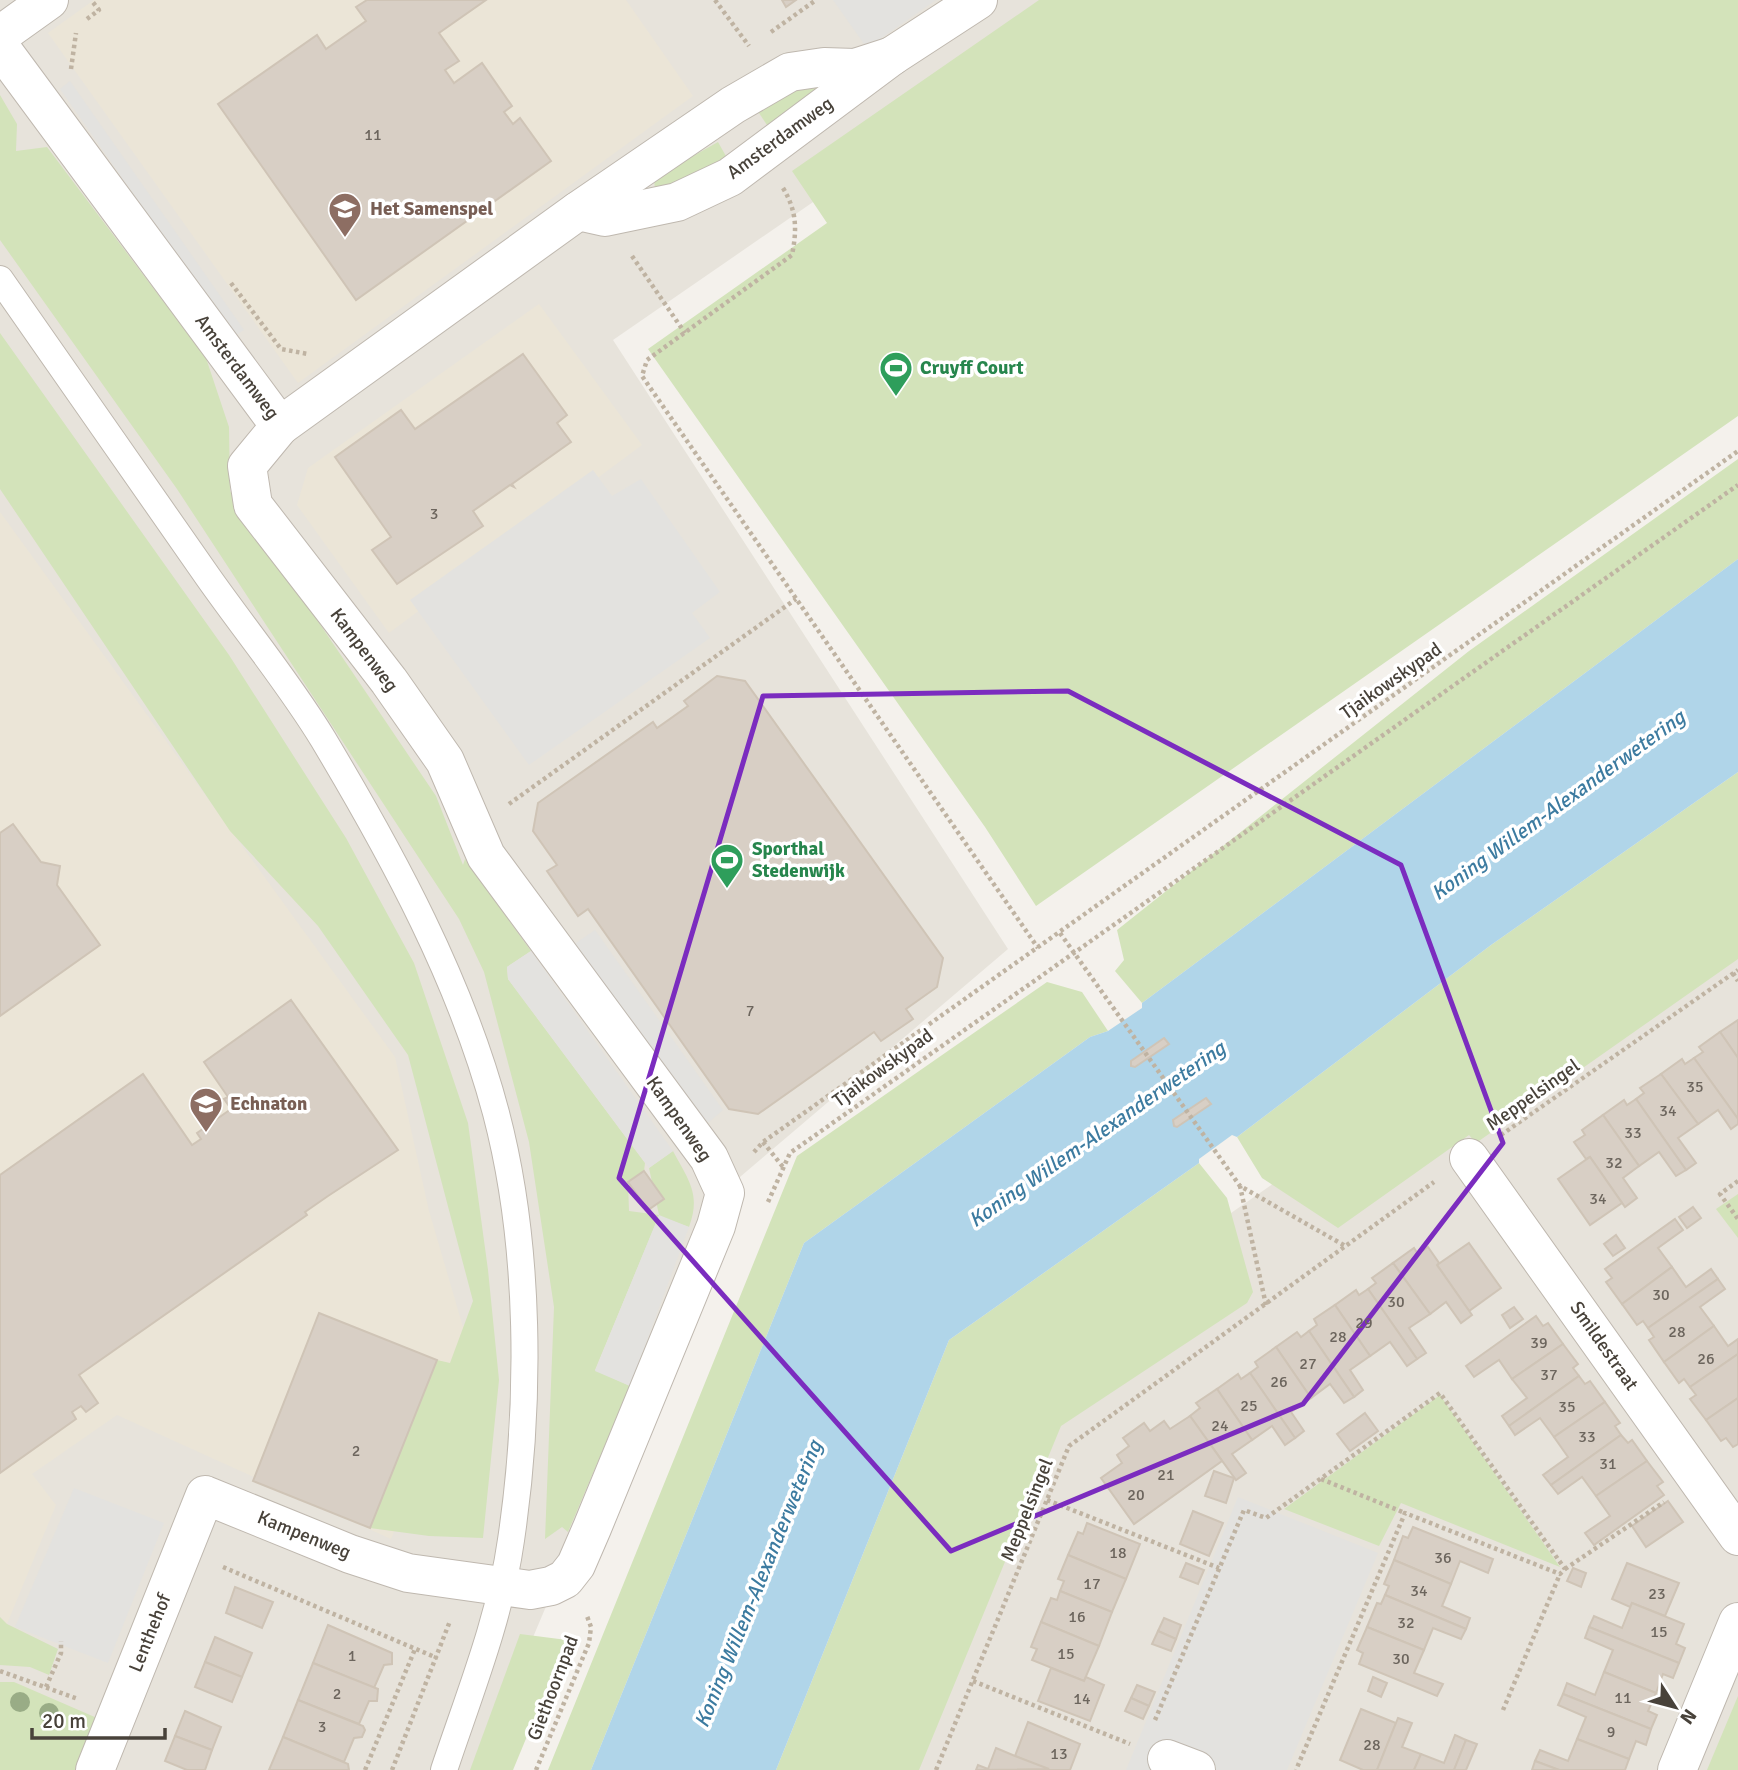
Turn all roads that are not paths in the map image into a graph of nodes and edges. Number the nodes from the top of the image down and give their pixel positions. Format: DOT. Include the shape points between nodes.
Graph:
graph roads {
  1 [pos="49,0"];
  2 [pos="978,0"];
  3 [pos="0,36"];
  4 [pos="0,47"];
  5 [pos="892,56"];
  6 [pos="592,214"];
  7 [pos="0,279"];
  8 [pos="280,426"];
  9 [pos="1469,1158"];
  10 [pos="205,1495"];
  11 [pos="1738,1536"];
  12 [pos="501,1586"];
  13 [pos="1738,1622"];
  14 [pos="95,1770"];
  15 [pos="444,1770"];
  16 [pos="1677,1770"];
  1 -- 3 [label="street"];
  2 -- 5 [label="street, Amsterdamweg"];
  4 -- 8 [label="street, Amsterdamweg"];
  5 -- 6 [label="street, Amsterdamweg" via="730,177 677,202"];
  5 -- 6 [label="street, Amsterdamweg" via="855,68 789,72 733,105"];
  6 -- 8 [label="street, Amsterdamweg"];
  7 -- 12 [label="lane" via="322,737 433,938 496,1112 520,1266 525,1359 522,1441 511,1544"];
  8 -- 12 [label="street, Kampenweg" via="247,466 253,505 445,761 486,856 709,1158 725,1192 716,1226 576,1566 551,1586 530,1590"];
  9 -- 11 [label="street, Smildestraat"];
  10 -- 12 [label="street, Kampenweg" via="408,1573"];
  10 -- 14 [label="street, Lenthehof"];
  12 -- 15 [label="lane" via="494,1622"];
  13 -- 16 [label="street"];
}
